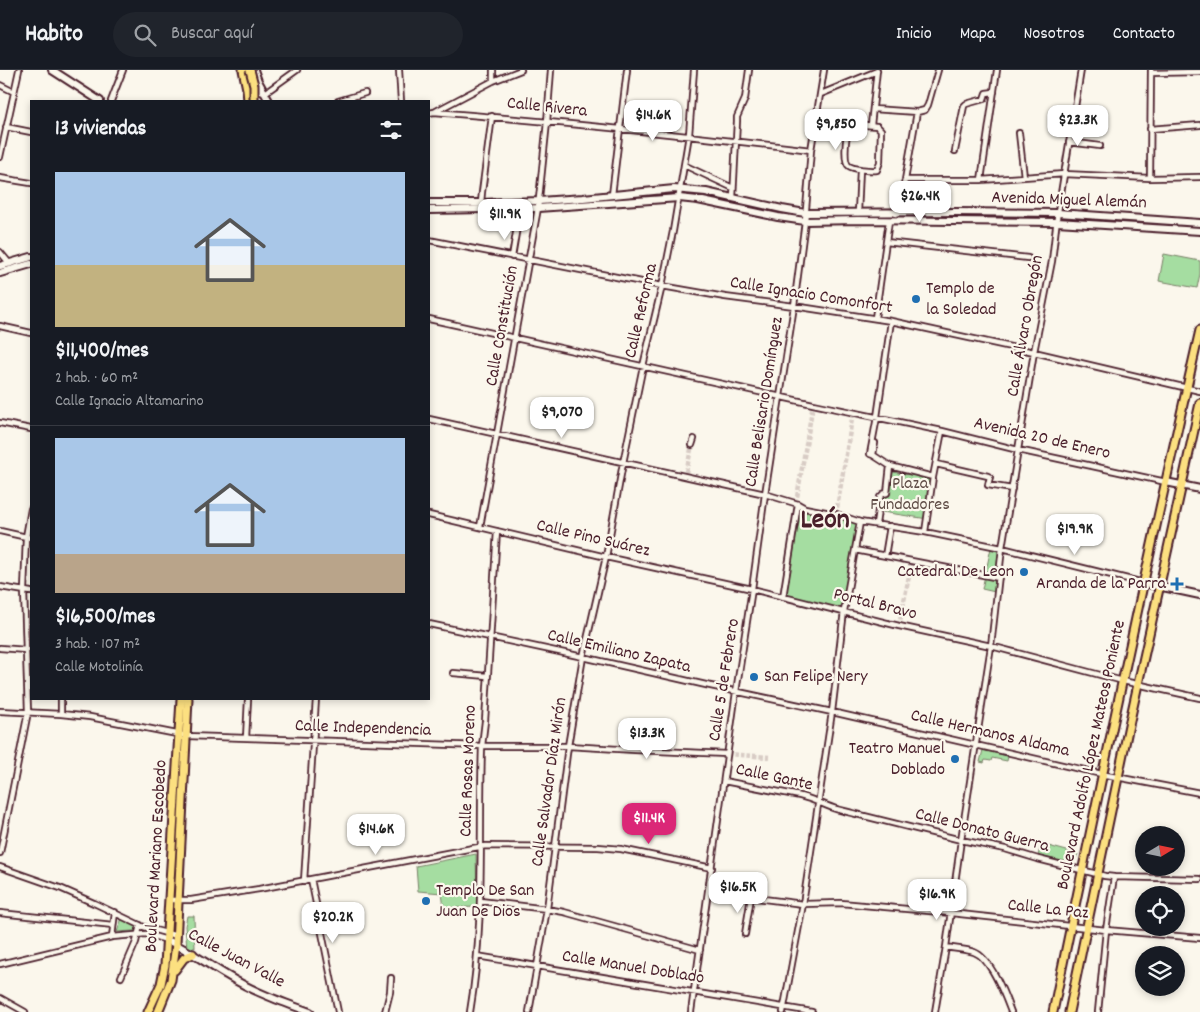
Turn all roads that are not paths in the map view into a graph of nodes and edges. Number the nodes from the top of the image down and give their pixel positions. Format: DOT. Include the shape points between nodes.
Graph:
graph roads {
  1 [pos="19,70"];
  2 [pos="52,70"];
  3 [pos="124,70"];
  4 [pos="243,70"];
  5 [pos="252,70"];
  6 [pos="297,70"];
  7 [pos="399,70"];
  8 [pos="493,70"];
  9 [pos="521,70"];
  10 [pos="550,70"];
  11 [pos="627,70"];
  12 [pos="694,70"];
  13 [pos="749,70"];
  14 [pos="824,70"];
  15 [pos="938,70"];
  16 [pos="997,70"];
  17 [pos="1081,70"];
  18 [pos="877,71"];
  19 [pos="1151,72"];
  20 [pos="1200,72"];
  21 [pos="246,80"];
  22 [pos="493,81"];
  23 [pos="0,85"];
  24 [pos="14,92"];
  25 [pos="994,92"];
  26 [pos="265,93"];
  27 [pos="365,93"];
  28 [pos="821,94"];
  29 [pos="98,100"];
  30 [pos="111,100"];
  31 [pos="248,100"];
  32 [pos="254,100"];
  33 [pos="257,100"];
  34 [pos="269,100"];
  35 [pos="341,100"];
  36 [pos="401,100"];
  37 [pos="873,109"];
  38 [pos="434,112"];
  39 [pos="917,112"];
  40 [pos="430,113"];
  41 [pos="492,116"];
  42 [pos="547,122"];
  43 [pos="871,125"];
  44 [pos="1200,125"];
  45 [pos="6,127"];
  46 [pos="619,129"];
  47 [pos="1150,129"];
  48 [pos="30,132"];
  49 [pos="1019,133"];
  50 [pos="689,135"];
  51 [pos="736,141"];
  52 [pos="1069,142"];
  53 [pos="1,145"];
  54 [pos="1100,146"];
  55 [pos="811,150"];
  56 [pos="956,151"];
  57 [pos="0,157"];
  58 [pos="684,165"];
  59 [pos="860,169"];
  60 [pos="1064,174"];
  61 [pos="1024,177"];
  62 [pos="1200,177"];
  63 [pos="0,178"];
  64 [pos="1150,178"];
  65 [pos="905,180"];
  66 [pos="981,180"];
  67 [pos="30,184"];
  68 [pos="733,188"];
  69 [pos="680,189"];
  70 [pos="612,195"];
  71 [pos="679,198"];
  72 [pos="733,198"];
  73 [pos="430,203"];
  74 [pos="481,203"];
  75 [pos="538,205"];
  76 [pos="430,210"];
  77 [pos="805,213"];
  78 [pos="858,213"];
  79 [pos="1058,213"];
  80 [pos="896,214"];
  81 [pos="805,221"];
  82 [pos="892,221"];
  83 [pos="1057,222"];
  84 [pos="1200,223"];
  85 [pos="517,227"];
  86 [pos="1200,231"];
  87 [pos="430,240"];
  88 [pos="886,242"];
  89 [pos="0,252"];
  90 [pos="30,257"];
  91 [pos="512,257"];
  92 [pos="1028,258"];
  93 [pos="529,261"];
  94 [pos="30,264"];
  95 [pos="0,266"];
  96 [pos="11,266"];
  97 [pos="0,273"];
  98 [pos="662,286"];
  99 [pos="794,306"];
  100 [pos="875,318"];
  101 [pos="430,319"];
  102 [pos="891,321"];
  103 [pos="0,326"];
  104 [pos="1200,330"];
  105 [pos="30,333"];
  106 [pos="515,338"];
  107 [pos="1034,352"];
  108 [pos="643,366"];
  109 [pos="1187,388"];
  110 [pos="1200,391"];
  111 [pos="780,396"];
  112 [pos="1200,403"];
  113 [pos="877,417"];
  114 [pos="430,419"];
  115 [pos="0,423"];
  116 [pos="30,430"];
  117 [pos="942,431"];
  118 [pos="497,434"];
  119 [pos="694,440"];
  120 [pos="692,445"];
  121 [pos="1018,450"];
  122 [pos="873,455"];
  123 [pos="623,463"];
  124 [pos="936,464"];
  125 [pos="890,466"];
  126 [pos="933,477"];
  127 [pos="1166,482"];
  128 [pos="1182,486"];
  129 [pos="1012,489"];
  130 [pos="1200,489"];
  131 [pos="765,494"];
  132 [pos="798,504"];
  133 [pos="430,515"];
  134 [pos="860,522"];
  135 [pos="30,524"];
  136 [pos="876,524"];
  137 [pos="480,526"];
  138 [pos="890,526"];
  139 [pos="0,531"];
  140 [pos="497,531"];
  141 [pos="925,532"];
  142 [pos="29,538"];
  143 [pos="1002,548"];
  144 [pos="855,550"];
  145 [pos="885,556"];
  146 [pos="606,557"];
  147 [pos="999,578"];
  148 [pos="1144,583"];
  149 [pos="0,587"];
  150 [pos="1159,587"];
  151 [pos="752,589"];
  152 [pos="24,591"];
  153 [pos="30,592"];
  154 [pos="1200,595"];
  155 [pos="783,597"];
  156 [pos="844,611"];
  157 [pos="430,624"];
  158 [pos="490,638"];
  159 [pos="991,646"];
  160 [pos="0,648"];
  161 [pos="26,650"];
  162 [pos="583,657"];
  163 [pos="453,673"];
  164 [pos="487,676"];
  165 [pos="1123,681"];
  166 [pos="1138,685"];
  167 [pos="736,692"];
  168 [pos="1200,698"];
  169 [pos="61,700"];
  170 [pos="180,700"];
  171 [pos="188,700"];
  172 [pos="248,700"];
  173 [pos="316,700"];
  174 [pos="0,711"];
  175 [pos="28,712"];
  176 [pos="832,712"];
  177 [pos="61,714"];
  178 [pos="183,735"];
  179 [pos="246,738"];
  180 [pos="313,741"];
  181 [pos="976,745"];
  182 [pos="482,746"];
  183 [pos="568,746"];
  184 [pos="728,754"];
  185 [pos="1103,774"];
  186 [pos="1118,777"];
  187 [pos="724,781"];
  188 [pos="1200,793"];
  189 [pos="818,802"];
  190 [pos="961,840"];
  191 [pos="554,846"];
  192 [pos="480,847"];
  193 [pos="0,853"];
  194 [pos="0,867"];
  195 [pos="712,868"];
  196 [pos="1082,869"];
  197 [pos="1098,874"];
  198 [pos="1114,877"];
  199 [pos="311,879"];
  200 [pos="1200,879"];
  201 [pos="304,881"];
  202 [pos="708,892"];
  203 [pos="750,897"];
  204 [pos="169,900"];
  205 [pos="178,900"];
  206 [pos="480,901"];
  207 [pos="803,904"];
  208 [pos="547,909"];
  209 [pos="0,912"];
  210 [pos="115,912"];
  211 [pos="951,913"];
  212 [pos="113,924"];
  213 [pos="140,925"];
  214 [pos="1071,927"];
  215 [pos="1086,928"];
  216 [pos="1106,930"];
  217 [pos="138,934"];
  218 [pos="745,934"];
  219 [pos="167,937"];
  220 [pos="112,938"];
  221 [pos="1200,938"];
  222 [pos="177,940"];
  223 [pos="946,947"];
  224 [pos="700,950"];
  225 [pos="193,954"];
  226 [pos="477,956"];
  227 [pos="0,964"];
  228 [pos="537,966"];
  229 [pos="173,973"];
  230 [pos="121,977"];
  231 [pos="391,978"];
  232 [pos="694,992"];
  233 [pos="0,998"];
  234 [pos="784,1010"];
  235 [pos="25,1012"];
  236 [pos="148,1012"];
  237 [pos="158,1012"];
  238 [pos="310,1012"];
  239 [pos="338,1012"];
  240 [pos="385,1012"];
  241 [pos="470,1012"];
  242 [pos="529,1012"];
  243 [pos="691,1012"];
  244 [pos="812,1012"];
  245 [pos="935,1012"];
  246 [pos="1011,1012"];
  247 [pos="1053,1012"];
  248 [pos="1068,1012"];
  249 [pos="1098,1012"];
  1 -- 24 [label="street"];
  2 -- 29 [label="main road"];
  3 -- 30 [label="street"];
  4 -- 21 [label="main road"];
  5 -- 26 [label="main road"];
  5 -- 32 [label="main road, bridge"];
  6 -- 26 [label="street"];
  7 -- 36 [label="street"];
  8 -- 22 [label="street"];
  9 -- 22 [label="street"];
  10 -- 42 [label="street, Calle Constitución"];
  11 -- 46 [label="street"];
  12 -- 50 [label="street, Calle Reforma"];
  13 -- 51 [label="street" via="745,99 737,117"];
  14 -- 28 [label="street, Calle Belisario Domínguez"];
  15 -- 39 [label="street" via="927,108"];
  16 -- 25 [label="street"];
  17 -- 52 [label="street, Calle Álvaro Obregón"];
  18 -- 28 [label="street"];
  18 -- 37 [label="street"];
  19 -- 20 [label="street"];
  19 -- 47 [label="street"];
  21 -- 26 [label="street" via="256,92"];
  21 -- 31 [label="main road"];
  21 -- 33 [label="main road"];
  22 -- 38 [label="street"];
  23 -- 24 [label="street"];
  24 -- 45 [label="street"];
  25 -- 56 [label="street" via="964,106"];
  25 -- 66 [label="street"];
  26 -- 34 [label="main road"];
  27 -- 35 [label="street"];
  28 -- 55 [label="street, Calle Belisario Domínguez"];
  37 -- 39 [label="street"];
  37 -- 43 [label="street"];
  38 -- 40 [label="street, Calle Rivera"];
  38 -- 41 [label="street, Calle Rivera"];
  39 -- 65 [label="street"];
  41 -- 42 [label="street, Calle Rivera"];
  41 -- 74 [label="street"];
  42 -- 46 [label="street, Calle Rivera"];
  42 -- 75 [label="street, Calle Constitución"];
  43 -- 59 [label="street" via="881,130 879,166 875,171"];
  43 -- 59 [label="street" via="853,124 848,129 846,161 849,166"];
  44 -- 47 [label="street"];
  45 -- 48 [label="street"];
  45 -- 53 [label="street"];
  46 -- 50 [label="street, Calle Rivera"];
  46 -- 70 [label="street"];
  47 -- 64 [label="street"];
  49 -- 61 [label="street"];
  50 -- 51 [label="street, Calle Rivera"];
  50 -- 58 [label="street, Calle Reforma"];
  51 -- 55 [label="street, Calle Rivera"];
  51 -- 68 [label="street"];
  52 -- 54 [label="street"];
  52 -- 60 [label="street, Calle Álvaro Obregón"];
  53 -- 57 [label="street"];
  55 -- 77 [label="street, Calle Belisario Domínguez"];
  58 -- 68 [label="street"];
  58 -- 69 [label="street, Calle Reforma"];
  59 -- 78 [label="street"];
  60 -- 61 [label="street"];
  60 -- 64 [label="street"];
  60 -- 79 [label="street, Calle Álvaro Obregón"];
  61 -- 66 [label="street"];
  62 -- 64 [label="street"];
  63 -- 67 [label="street"];
  65 -- 66 [label="street"];
  65 -- 80 [label="street"];
  68 -- 72 [label="street"];
  69 -- 70 [label="main road, Avenida Miguel Alemán"];
  69 -- 71 [label="street, Calle Reforma"];
  69 -- 72 [label="main road, Avenida Miguel Alemán"];
  70 -- 75 [label="main road, Avenida Miguel Alemán"];
  71 -- 75 [label="main road, Avenida Miguel Alemán"];
  71 -- 81 [label="main road, Avenida Miguel Alemán"];
  71 -- 98 [label="street, Calle Reforma"];
  72 -- 77 [label="main road, Avenida Miguel Alemán"];
  73 -- 74 [label="main road, Avenida Miguel Alemán"];
  74 -- 75 [label="main road, Avenida Miguel Alemán"];
  75 -- 76 [label="main road, Avenida Miguel Alemán"];
  75 -- 93 [label="street, Calle Constitución"];
  77 -- 78 [label="main road, Avenida Miguel Alemán"];
  77 -- 81 [label="street, Calle Belisario Domínguez"];
  78 -- 80 [label="main road, Avenida Miguel Alemán"];
  79 -- 80 [label="main road, Avenida Miguel Alemán"];
  79 -- 83 [label="street, Calle Álvaro Obregón"];
  79 -- 84 [label="main road, Avenida Miguel Alemán"];
  80 -- 82 [label="street"];
  81 -- 82 [label="main road, Avenida Miguel Alemán"];
  81 -- 99 [label="street, Calle Belisario Domínguez"];
  82 -- 83 [label="main road, Avenida Miguel Alemán"];
  82 -- 88 [label="street"];
  83 -- 86 [label="main road, Avenida Miguel Alemán"];
  83 -- 107 [label="street, Calle Álvaro Obregón"];
  85 -- 91 [label="street"];
  87 -- 91 [label="street, Calle Ignacio Comonfort"];
  88 -- 92 [label="street"];
  88 -- 100 [label="street"];
  89 -- 96 [label="street"];
  90 -- 96 [label="main road"];
  91 -- 93 [label="street, Calle Ignacio Comonfort"];
  93 -- 98 [label="street, Calle Ignacio Comonfort"];
  93 -- 106 [label="street, Calle Constitución"];
  94 -- 96 [label="main road"];
  95 -- 96 [label="main road"];
  96 -- 97 [label="main road"];
  98 -- 99 [label="street, Calle Ignacio Comonfort"];
  98 -- 108 [label="street, Calle Reforma"];
  99 -- 100 [label="street, Calle Ignacio Comonfort"];
  99 -- 111 [label="street, Calle Belisario Domínguez"];
  100 -- 102 [label="street, Calle Ignacio Comonfort"];
  101 -- 106 [label="street, Avenida 20 de Enero"];
  102 -- 107 [label="street, Calle Ignacio Comonfort"];
  102 -- 113 [label="street"];
  103 -- 105 [label="street"];
  104 -- 109 [label="main road, Boulevard Adolfo López Mateos Poniente"];
  106 -- 108 [label="street, Avenida 20 de Enero"];
  106 -- 118 [label="street, Calle Constitución"];
  107 -- 109 [label="street, Calle Ignacio Comonfort"];
  107 -- 121 [label="street, Calle Álvaro Obregón"];
  108 -- 111 [label="street, Avenida 20 de Enero"];
  108 -- 123 [label="street, Calle Reforma"];
  109 -- 110 [label="street, Calle Ignacio Comonfort"];
  109 -- 127 [label="main road, Boulevard Adolfo López Mateos Poniente"];
  111 -- 113 [label="street, Avenida 20 de Enero"];
  111 -- 131 [label="street, Calle Belisario Domínguez"];
  112 -- 128 [label="main road, Boulevard Adolfo López Mateos Poniente"];
  113 -- 117 [label="street, Avenida 20 de Enero"];
  113 -- 122 [label="street"];
  113 -- 122 [label="street" via="870,454"];
  114 -- 118 [label="street"];
  115 -- 116 [label="street"];
  117 -- 121 [label="street, Avenida 20 de Enero"];
  117 -- 124 [label="street"];
  118 -- 123 [label="street"];
  118 -- 137 [label="street, Calle Constitución"];
  119 -- 120 [label="street"];
  121 -- 127 [label="street, Avenida 20 de Enero"];
  121 -- 129 [label="street, Calle Álvaro Obregón"];
  122 -- 125 [label="street"];
  123 -- 131 [label="street" via="686,474"];
  123 -- 146 [label="street, Calle Reforma"];
  124 -- 126 [label="street"];
  124 -- 129 [label="street" via="990,476 988,485"];
  125 -- 126 [label="street"];
  125 -- 136 [label="street" via="887,493 880,498"];
  126 -- 141 [label="street"];
  127 -- 128 [label="main road, Avenida 20 de Enero"];
  127 -- 148 [label="main road, Boulevard Adolfo López Mateos Poniente"];
  128 -- 130 [label="main road, Avenida 20 de Enero"];
  128 -- 150 [label="main road, Boulevard Adolfo López Mateos Poniente"];
  129 -- 143 [label="street, Calle Álvaro Obregón"];
  131 -- 132 [label="street"];
  131 -- 151 [label="street, Calle Belisario Domínguez"];
  132 -- 134 [label="street"];
  132 -- 155 [label="street"];
  133 -- 137 [label="street, Calle Pino Suárez"];
  134 -- 136 [label="street"];
  134 -- 144 [label="street"];
  135 -- 142 [label="street"];
  136 -- 138 [label="street"];
  137 -- 140 [label="street, Calle Pino Suárez"];
  138 -- 141 [label="street"];
  138 -- 145 [label="street"];
  139 -- 142 [label="street"];
  140 -- 146 [label="street, Calle Pino Suárez"];
  140 -- 158 [label="street, Calle Rosas Moreno"];
  141 -- 143 [label="street"];
  142 -- 152 [label="street"];
  143 -- 147 [label="street, Calle Álvaro Obregón"];
  143 -- 148 [label="street"];
  144 -- 145 [label="street"];
  144 -- 156 [label="street"];
  145 -- 147 [label="street"];
  146 -- 151 [label="street, Calle Pino Suárez"];
  146 -- 162 [label="street, Calle Salvador Díaz Mirón"];
  147 -- 159 [label="street, Calle Álvaro Obregón"];
  148 -- 150 [label="main road"];
  148 -- 165 [label="main road, Boulevard Adolfo López Mateos Poniente"];
  149 -- 152 [label="street"];
  150 -- 154 [label="main road"];
  150 -- 166 [label="main road, Boulevard Adolfo López Mateos Poniente"];
  151 -- 155 [label="street, Portal Bravo"];
  151 -- 167 [label="street, Calle 5 de Febrero"];
  152 -- 153 [label="street"];
  152 -- 161 [label="street"];
  155 -- 156 [label="street, Portal Bravo"];
  156 -- 159 [label="street, Portal Bravo"];
  156 -- 176 [label="street"];
  157 -- 158 [label="street, Calle Emiliano Zapata"];
  158 -- 162 [label="street, Calle Emiliano Zapata"];
  158 -- 164 [label="street, Calle Rosas Moreno"];
  159 -- 165 [label="street, Portal Bravo"];
  159 -- 181 [label="street, Calle Álvaro Obregón"];
  160 -- 161 [label="street"];
  161 -- 175 [label="street"];
  162 -- 167 [label="street, Calle Emiliano Zapata"];
  162 -- 183 [label="street, Calle Salvador Díaz Mirón"];
  163 -- 164 [label="street"];
  164 -- 182 [label="street, Calle Rosas Moreno"];
  165 -- 166 [label="street, Portal Bravo"];
  165 -- 185 [label="main road, Boulevard Adolfo López Mateos Poniente"];
  166 -- 168 [label="street, Portal Bravo"];
  166 -- 186 [label="main road, Boulevard Adolfo López Mateos Poniente"];
  167 -- 176 [label="street, Calle Emiliano Zapata"];
  167 -- 184 [label="street, Calle 5 de Febrero"];
  169 -- 177 [label="street"];
  170 -- 178 [label="main road, Boulevard Mariano Escobedo"];
  171 -- 178 [label="main road, Boulevard Mariano Escobedo"];
  172 -- 179 [label="street"];
  173 -- 180 [label="street"];
  174 -- 175 [label="street, Calle Independencia"];
  175 -- 177 [label="street, Calle Independencia"];
  175 -- 193 [label="street"];
  176 -- 181 [label="street, Calle Hermanos Aldama"];
  176 -- 189 [label="street"];
  177 -- 178 [label="street, Calle Independencia"];
  178 -- 179 [label="street, Calle Independencia"];
  178 -- 204 [label="main road, Boulevard Mariano Escobedo"];
  178 -- 205 [label="main road, Boulevard Mariano Escobedo"];
  179 -- 180 [label="street, Calle Independencia"];
  180 -- 182 [label="street, Calle Independencia"];
  180 -- 201 [label="street"];
  181 -- 185 [label="street, Calle Hermanos Aldama"];
  181 -- 190 [label="street, Calle Álvaro Obregón"];
  182 -- 183 [label="street, Calle Independencia"];
  182 -- 192 [label="street, Calle Rosas Moreno"];
  183 -- 184 [label="street, Calle Independencia"];
  183 -- 191 [label="street, Calle Salvador Díaz Mirón"];
  184 -- 187 [label="street, Calle 5 de Febrero"];
  185 -- 186 [label="street, Calle Hermanos Aldama"];
  185 -- 196 [label="main road, Boulevard Adolfo López Mateos Poniente"];
  186 -- 188 [label="street, Calle Hermanos Aldama"];
  186 -- 197 [label="main road, Boulevard Adolfo López Mateos Poniente"];
  187 -- 189 [label="street, Calle Gante"];
  187 -- 195 [label="street, Calle 5 de Febrero"];
  189 -- 190 [label="street, Calle Donato Guerra"];
  189 -- 207 [label="street"];
  190 -- 196 [label="street, Calle Donato Guerra"];
  190 -- 211 [label="street, Calle Álvaro Obregón"];
  191 -- 192 [label="street"];
  191 -- 195 [label="street" via="621,849"];
  191 -- 208 [label="street, Calle Salvador Díaz Mirón"];
  192 -- 199 [label="street"];
  192 -- 206 [label="street, Calle Rosas Moreno"];
  194 -- 210 [label="street"];
  195 -- 202 [label="street, Calle 5 de Febrero"];
  196 -- 197 [label="street, Calle Donato Guerra"];
  196 -- 214 [label="main road, Boulevard Adolfo López Mateos Poniente"];
  197 -- 198 [label="street, Calle Donato Guerra"];
  197 -- 215 [label="main road, Boulevard Adolfo López Mateos Poniente"];
  198 -- 200 [label="street, Calle Donato Guerra"];
  198 -- 216 [label="street"];
  199 -- 201 [label="street"];
  199 -- 239 [label="street"];
  201 -- 205 [label="street"];
  202 -- 203 [label="street, Calle La Paz"];
  202 -- 224 [label="street, Calle 5 de Febrero"];
  203 -- 207 [label="street, Calle La Paz"];
  203 -- 218 [label="street"];
  204 -- 205 [label="street"];
  204 -- 219 [label="main road, Boulevard Mariano Escobedo"];
  205 -- 222 [label="main road, Boulevard Mariano Escobedo"];
  206 -- 208 [label="street"];
  206 -- 226 [label="street, Calle Rosas Moreno"];
  207 -- 211 [label="street, Calle La Paz" via="841,903"];
  207 -- 234 [label="street"];
  208 -- 224 [label="street"];
  208 -- 228 [label="street, Calle Salvador Díaz Mirón"];
  209 -- 212 [label="street"];
  210 -- 212 [label="street"];
  210 -- 213 [label="street"];
  211 -- 214 [label="street, Calle La Paz"];
  211 -- 223 [label="street, Calle Álvaro Obregón"];
  212 -- 220 [label="street"];
  213 -- 217 [label="street"];
  213 -- 219 [label="street"];
  214 -- 215 [label="street, Calle La Paz"];
  214 -- 247 [label="main road, Boulevard Adolfo López Mateos Poniente"];
  215 -- 216 [label="street, Calle La Paz"];
  215 -- 248 [label="main road, Boulevard Adolfo López Mateos Poniente"];
  216 -- 221 [label="street, Calle La Paz"];
  216 -- 249 [label="street"];
  217 -- 219 [label="street, Calle Juan Valle"];
  217 -- 220 [label="street, Calle Juan Valle"];
  217 -- 230 [label="street"];
  219 -- 222 [label="main road, Calle Juan Valle"];
  219 -- 236 [label="main road, Boulevard Mariano Escobedo" via="164,974"];
  220 -- 227 [label="street, Calle Juan Valle"];
  222 -- 225 [label="main road, Calle Juan Valle"];
  222 -- 229 [label="main road, Boulevard Mariano Escobedo"];
  223 -- 245 [label="street, Calle Álvaro Obregón"];
  223 -- 246 [label="street" via="974,952 985,959"];
  224 -- 232 [label="street, Calle 5 de Febrero"];
  225 -- 229 [label="main road" via="184,958"];
  225 -- 238 [label="main road, Calle Juan Valle" via="249,988"];
  226 -- 228 [label="street, Calle Manuel Doblado"];
  226 -- 241 [label="street, Calle Rosas Moreno"];
  228 -- 232 [label="street, Calle Manuel Doblado"];
  228 -- 242 [label="street, Calle Salvador Díaz Mirón"];
  229 -- 237 [label="main road, Boulevard Mariano Escobedo"];
  231 -- 240 [label="street"];
  232 -- 234 [label="street, Calle Manuel Doblado"];
  232 -- 243 [label="street, Calle 5 de Febrero"];
  233 -- 235 [label="street"];
  234 -- 244 [label="street, Calle Manuel Doblado"];
}
